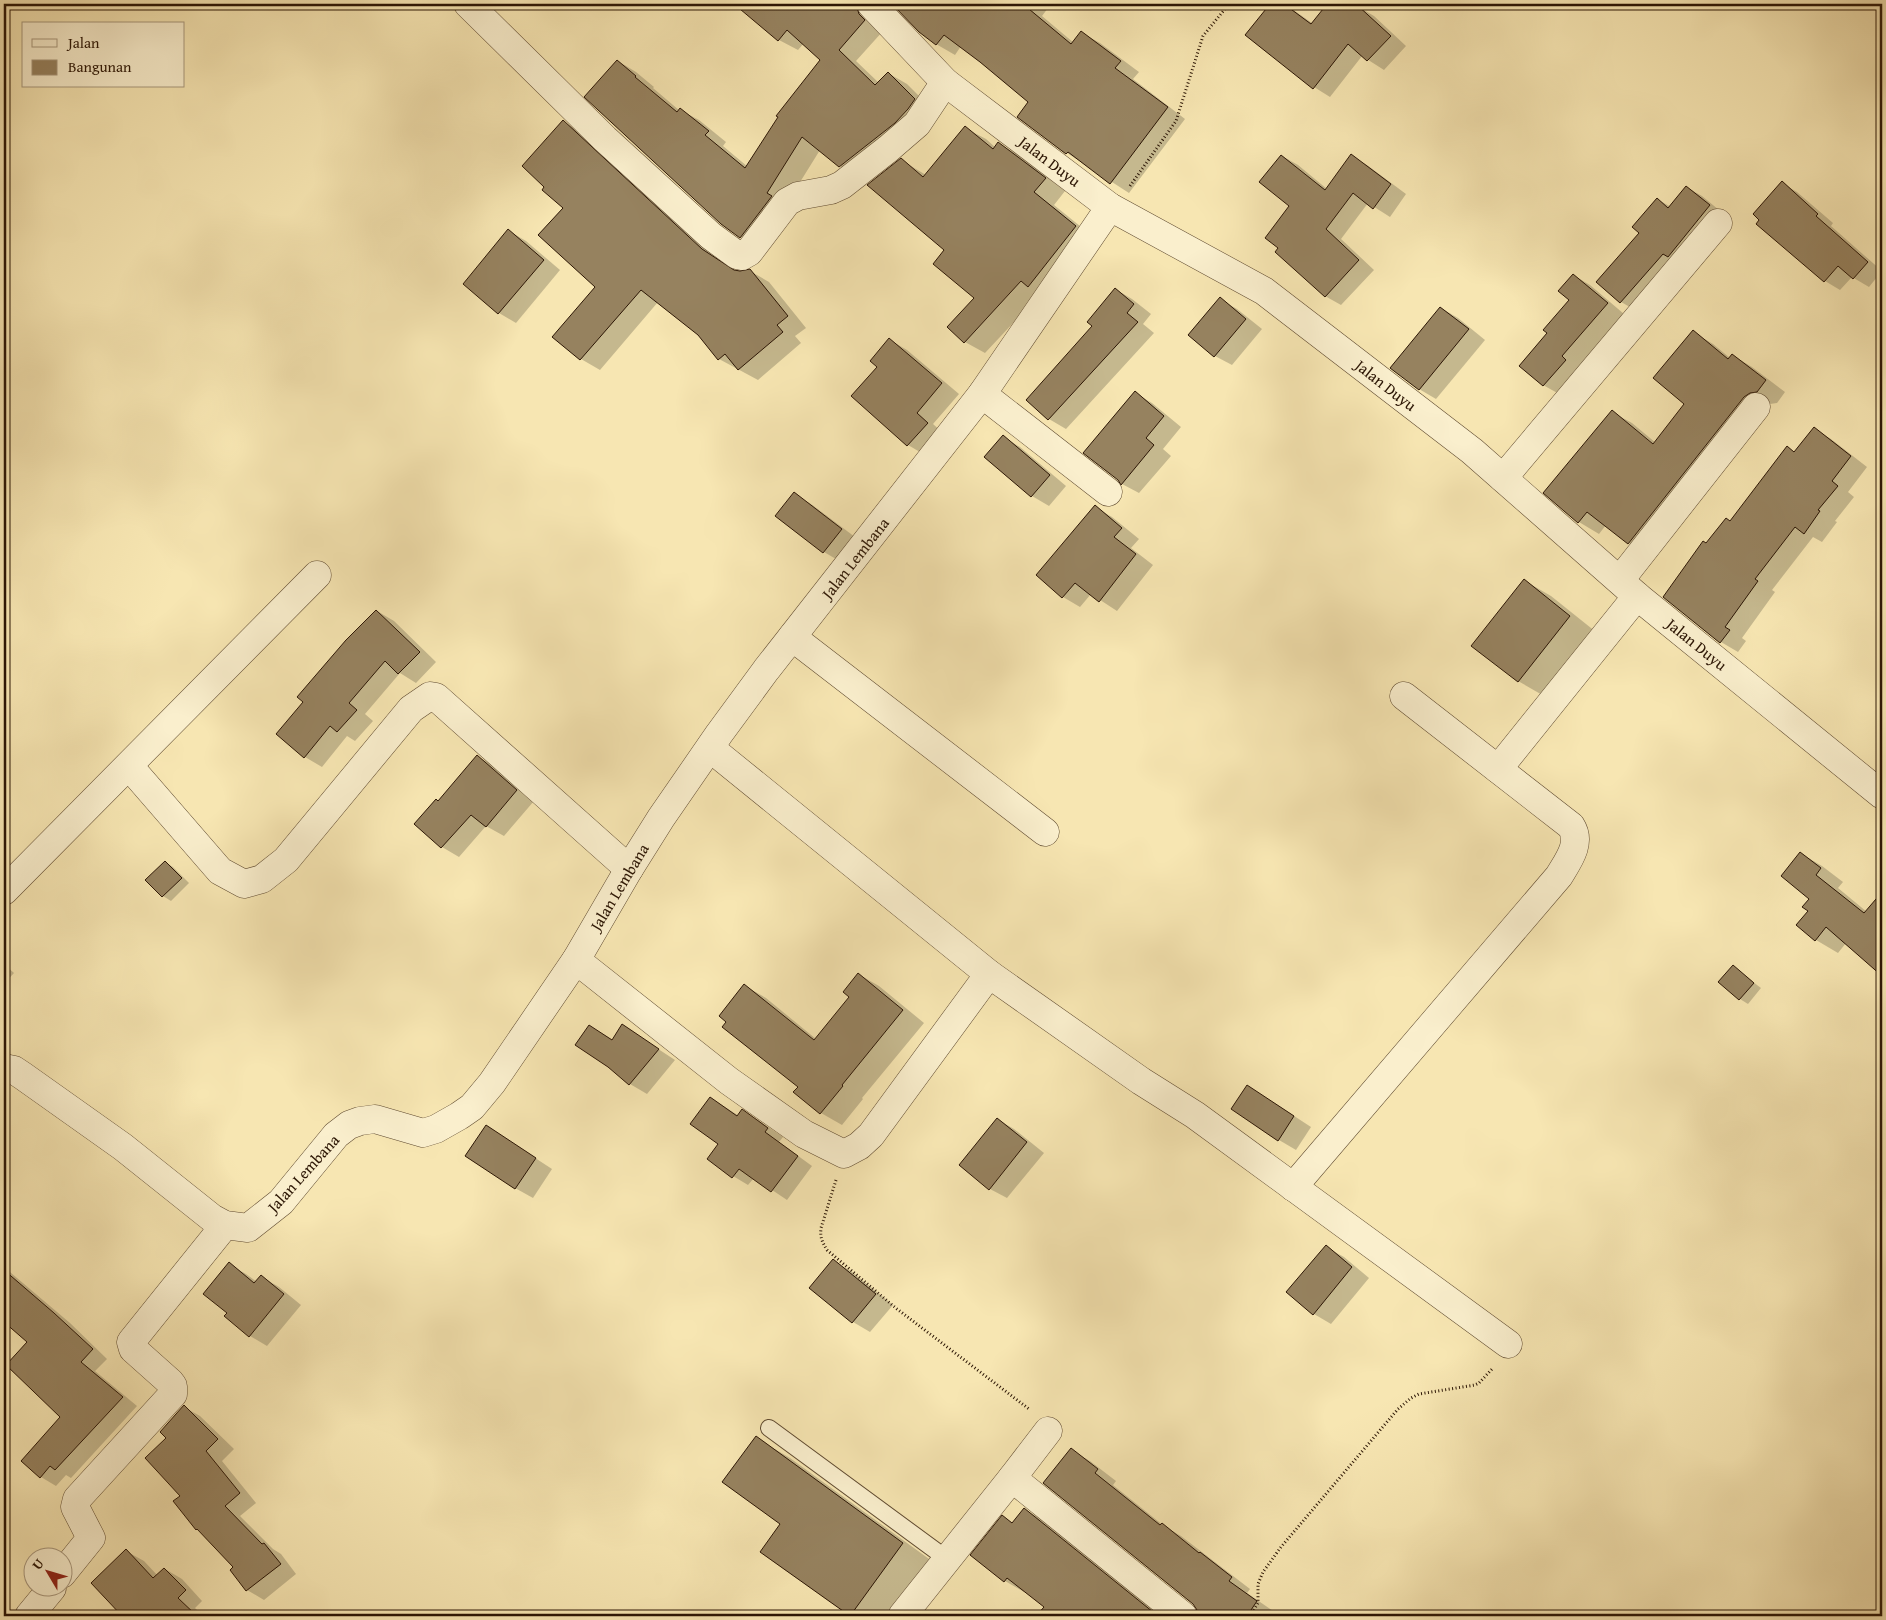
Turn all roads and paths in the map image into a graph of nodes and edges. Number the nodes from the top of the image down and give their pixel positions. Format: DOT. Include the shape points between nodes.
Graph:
graph roads {
  1 [pos="468,4"];
  2 [pos="871,4"];
  3 [pos="1229,4"];
  4 [pos="945,82"];
  5 [pos="1113,209"];
  6 [pos="1718,223"];
  7 [pos="982,394"];
  8 [pos="1756,407"];
  9 [pos="1503,478"];
  10 [pos="1108,492"];
  11 [pos="318,576"];
  12 [pos="1629,588"];
  13 [pos="792,637"];
  14 [pos="1404,696"];
  15 [pos="710,748"];
  16 [pos="130,766"];
  17 [pos="1498,769"];
  18 [pos="1882,795"];
  19 [pos="1045,832"];
  20 [pos="629,869"];
  21 [pos="4,891"];
  22 [pos="576,960"];
  23 [pos="989,974"];
  24 [pos="4,1068"];
  25 [pos="844,1154"];
  26 [pos="1293,1187"];
  27 [pos="225,1225"];
  28 [pos="1508,1344"];
  29 [pos="769,1428"];
  30 [pos="1048,1431"];
  31 [pos="1012,1478"];
  32 [pos="947,1559"];
  33 [pos="72,1562"];
  34 [pos="44,1598"];
  35 [pos="29,1616"];
  36 [pos="902,1616"];
  37 [pos="1183,1616"];
  38 [pos="1250,1616"];
  1 -- 4 [label="street" via="619,152 711,236 742,256 749,252 787,202 842,185 888,149 917,124"];
  2 -- 4 [label="street, Jalan Duyu"];
  3 -- 5 [label="path" via="1203,36 1176,121"];
  4 -- 5 [label="street, Jalan Duyu"];
  5 -- 7 [label="street, Jalan Lembana"];
  5 -- 9 [label="street, Jalan Duyu" via="1264,291"];
  6 -- 9 [label="street"];
  7 -- 10 [label="street"];
  7 -- 13 [label="street, Jalan Lembana"];
  8 -- 12 [label="street"];
  9 -- 12 [label="street, Jalan Duyu"];
  11 -- 16 [label="street"];
  12 -- 17 [label="street"];
  12 -- 18 [label="street, Jalan Duyu"];
  13 -- 15 [label="street, Jalan Lembana"];
  13 -- 19 [label="street"];
  14 -- 17 [label="street"];
  15 -- 20 [label="street, Jalan Lembana"];
  15 -- 23 [label="street"];
  16 -- 20 [label="street" via="220,871 244,884 262,879 286,860 411,709 430,696 436,697"];
  16 -- 21 [label="street"];
  17 -- 26 [label="street" via="1571,826 1576,842 1568,861 1559,876"];
  20 -- 22 [label="street, Jalan Lembana"];
  22 -- 25 [label="street" via="730,1081 804,1134"];
  22 -- 27 [label="street, Jalan Lembana" via="472,1107 436,1129 423,1133 375,1119 349,1125 336,1135 275,1207 248,1228"];
  23 -- 25 [label="street" via="871,1135"];
  23 -- 26 [label="street" via="1140,1081 1195,1115"];
  24 -- 27 [label="street, Jalan Lembana" via="14,1070 31,1081"];
  25 -- 30 [label="path" via="821,1228 820,1235 827,1250 897,1309 1043,1419"];
  26 -- 28 [label="street"];
  27 -- 33 [label="street" via="131,1342 133,1349 170,1382 173,1394 76,1499 75,1507 91,1538"];
  28 -- 38 [label="path" via="1501,1358 1479,1383 1419,1394 1398,1409 1276,1553 1258,1584 1258,1604"];
  29 -- 32 [label="lane"];
  30 -- 31 [label="street"];
  31 -- 32 [label="street"];
  31 -- 37 [label="street"];
  32 -- 36 [label="street"];
  34 -- 35 [label="street"];
}
